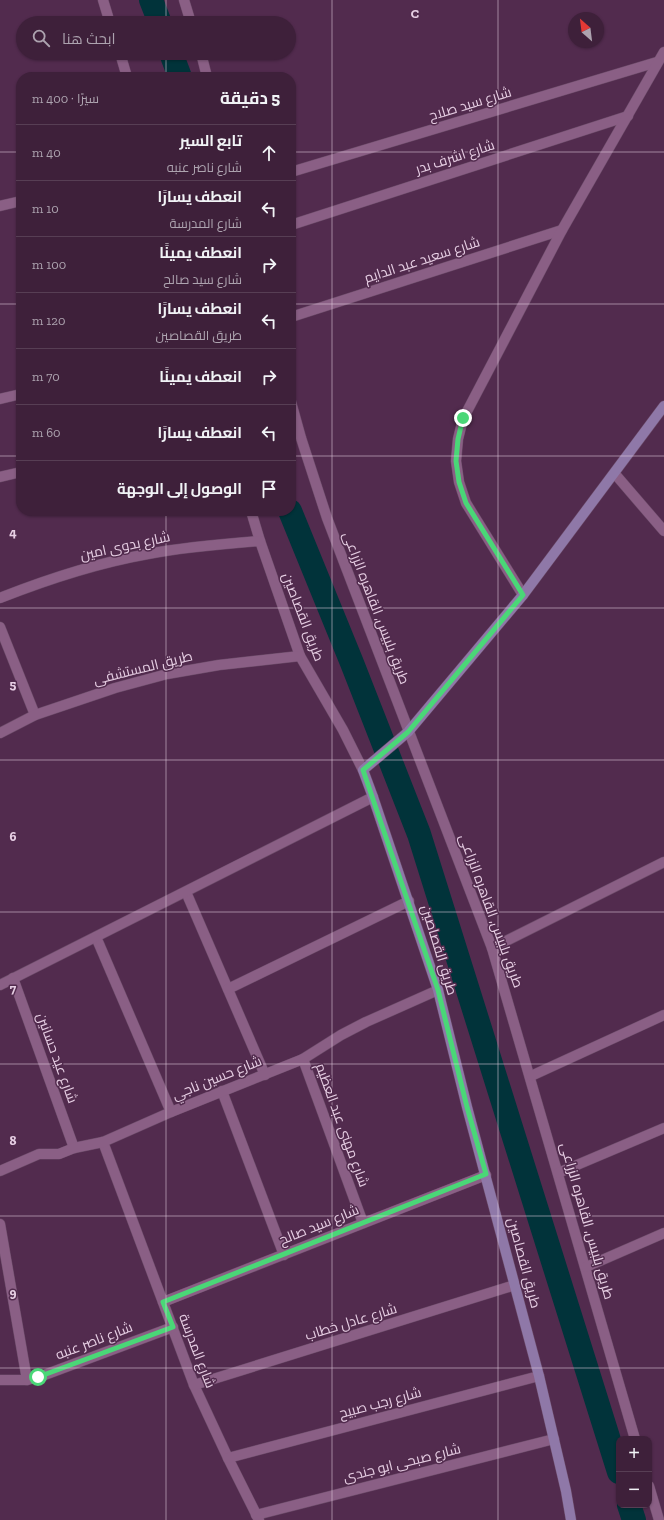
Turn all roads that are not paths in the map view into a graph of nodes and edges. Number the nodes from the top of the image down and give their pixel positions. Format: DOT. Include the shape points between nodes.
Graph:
graph roads {
  1 [pos="103,0"];
  2 [pos="184,0"];
  3 [pos="108,16"];
  4 [pos="189,16"];
  5 [pos="664,52"];
  6 [pos="122,60"];
  7 [pos="203,60"];
  8 [pos="657,62"];
  9 [pos="126,72"];
  10 [pos="206,72"];
  11 [pos="628,116"];
  12 [pos="296,170"];
  13 [pos="16,202"];
  14 [pos="0,206"];
  15 [pos="296,223"];
  16 [pos="562,230"];
  17 [pos="296,315"];
  18 [pos="16,395"];
  19 [pos="0,399"];
  20 [pos="664,406"];
  21 [pos="296,420"];
  22 [pos="16,473"];
  23 [pos="615,474"];
  24 [pos="0,477"];
  25 [pos="252,516"];
  26 [pos="664,531"];
  27 [pos="260,541"];
  28 [pos="523,595"];
  29 [pos="0,598"];
  30 [pos="0,627"];
  31 [pos="300,656"];
  32 [pos="35,715"];
  33 [pos="408,732"];
  34 [pos="0,733"];
  35 [pos="367,767"];
  36 [pos="373,797"];
  37 [pos="664,862"];
  38 [pos="186,892"];
  39 [pos="409,901"];
  40 [pos="96,936"];
  41 [pos="492,948"];
  42 [pos="13,978"];
  43 [pos="0,985"];
  44 [pos="228,989"];
  45 [pos="438,990"];
  46 [pos="664,1015"];
  47 [pos="304,1059"];
  48 [pos="265,1074"];
  49 [pos="531,1076"];
  50 [pos="222,1091"];
  51 [pos="171,1112"];
  52 [pos="664,1128"];
  53 [pos="103,1142"];
  54 [pos="74,1148"];
  55 [pos="0,1171"];
  56 [pos="558,1173"];
  57 [pos="486,1174"];
  58 [pos="363,1223"];
  59 [pos="0,1224"];
  60 [pos="664,1233"];
  61 [pos="284,1255"];
  62 [pos="586,1267"];
  63 [pos="516,1285"];
  64 [pos="163,1302"];
  65 [pos="173,1327"];
  66 [pos="539,1376"];
  67 [pos="0,1380"];
  68 [pos="27,1380"];
  69 [pos="194,1385"];
  70 [pos="634,1436"];
  71 [pos="554,1439"];
  72 [pos="228,1458"];
  73 [pos="652,1496"];
  74 [pos="257,1518"];
  75 [pos="571,1520"];
  76 [pos="659,1520"];
  1 -- 3 [label="street"];
  2 -- 4 [label="street"];
  5 -- 8 [label="street"];
  6 -- 9 [label="street"];
  7 -- 10 [label="street"];
  8 -- 11 [label="street"];
  8 -- 12 [label="street, شارع سيد صلاح"];
  11 -- 15 [label="street, شارع اشرف بدر"];
  11 -- 16 [label="street"];
  13 -- 14 [label="street"];
  16 -- 17 [label="street, شارع سعيد عبد الدايم"];
  16 -- 28 [label="street" via="463,418 458,439 456,461 466,503"];
  18 -- 19 [label="street"];
  20 -- 23 [label="street"];
  21 -- 33 [label="street, طريق بلبيس, القاهره الزراعى" via="327,518"];
  22 -- 24 [label="street"];
  23 -- 26 [label="street"];
  23 -- 28 [label="street"];
  25 -- 27 [label="street, طريق القصاصين"];
  27 -- 29 [label="street, شارع بدوى امين" via="147,554 94,566"];
  27 -- 31 [label="street, طريق القصاصين"];
  28 -- 33 [label="street"];
  30 -- 32 [label="street"];
  31 -- 32 [label="street, طريق المستشفى" via="168,674 115,688"];
  31 -- 35 [label="street, طريق القصاصين"];
  32 -- 34 [label="street, طريق المستشفى"];
  33 -- 35 [label="street"];
  33 -- 41 [label="street, طريق بلبيس, القاهره الزراعى"];
  35 -- 36 [label="street, طريق القصاصين"];
  36 -- 38 [label="street"];
  36 -- 39 [label="street, طريق القصاصين"];
  37 -- 41 [label="street"];
  38 -- 40 [label="street"];
  38 -- 44 [label="street"];
  39 -- 44 [label="street"];
  39 -- 45 [label="street, طريق القصاصين"];
  40 -- 42 [label="street"];
  40 -- 51 [label="street"];
  41 -- 49 [label="street, طريق بلبيس, القاهره الزراعى"];
  42 -- 43 [label="street"];
  42 -- 54 [label="street, شارع عيد حسانين"];
  44 -- 48 [label="street"];
  45 -- 47 [label="street, شارع حسين ناجي" via="341,1035"];
  45 -- 57 [label="street, طريق القصاصين"];
  46 -- 49 [label="street"];
  47 -- 48 [label="street, شارع حسين ناجي"];
  47 -- 58 [label="street, شارع مهنى عبد العظيم"];
  48 -- 50 [label="street, شارع حسين ناجي"];
  49 -- 56 [label="street, طريق بلبيس, القاهره الزراعى"];
  50 -- 51 [label="street, شارع حسين ناجي"];
  50 -- 61 [label="street"];
  51 -- 53 [label="street, شارع حسين ناجي"];
  52 -- 56 [label="street"];
  53 -- 54 [label="street, شارع حسين ناجي"];
  53 -- 64 [label="street, شارع المدرسة"];
  54 -- 55 [label="street, شارع حسين ناجي" via="59,1154 39,1154"];
  56 -- 62 [label="street, طريق بلبيس, القاهره الزراعى"];
  57 -- 58 [label="street, شارع سيد صالح"];
  57 -- 63 [label="street, طريق القصاصين"];
  58 -- 61 [label="street, شارع سيد صالح"];
  59 -- 68 [label="street"];
  60 -- 62 [label="street"];
  61 -- 64 [label="street, شارع سيد صالح"];
  62 -- 70 [label="street, طريق بلبيس, القاهره الزراعى"];
  63 -- 66 [label="street, طريق القصاصين"];
  63 -- 69 [label="street, شارع عادل خطاب"];
  64 -- 65 [label="street, شارع المدرسة"];
  65 -- 68 [label="street, شارع ناصر عنبه"];
  65 -- 69 [label="street, شارع المدرسة"];
  66 -- 71 [label="street, طريق القصاصين"];
  66 -- 72 [label="street, شارع رجب صبيح"];
  67 -- 68 [label="street, شارع ناصر عنبه"];
  69 -- 72 [label="street, شارع المدرسة"];
  71 -- 74 [label="street, شارع صبحى ابو جندى"];
  71 -- 75 [label="street, طريق القصاصين"];
  72 -- 74 [label="street, شارع المدرسة"];
  73 -- 76 [label="street"];
}
